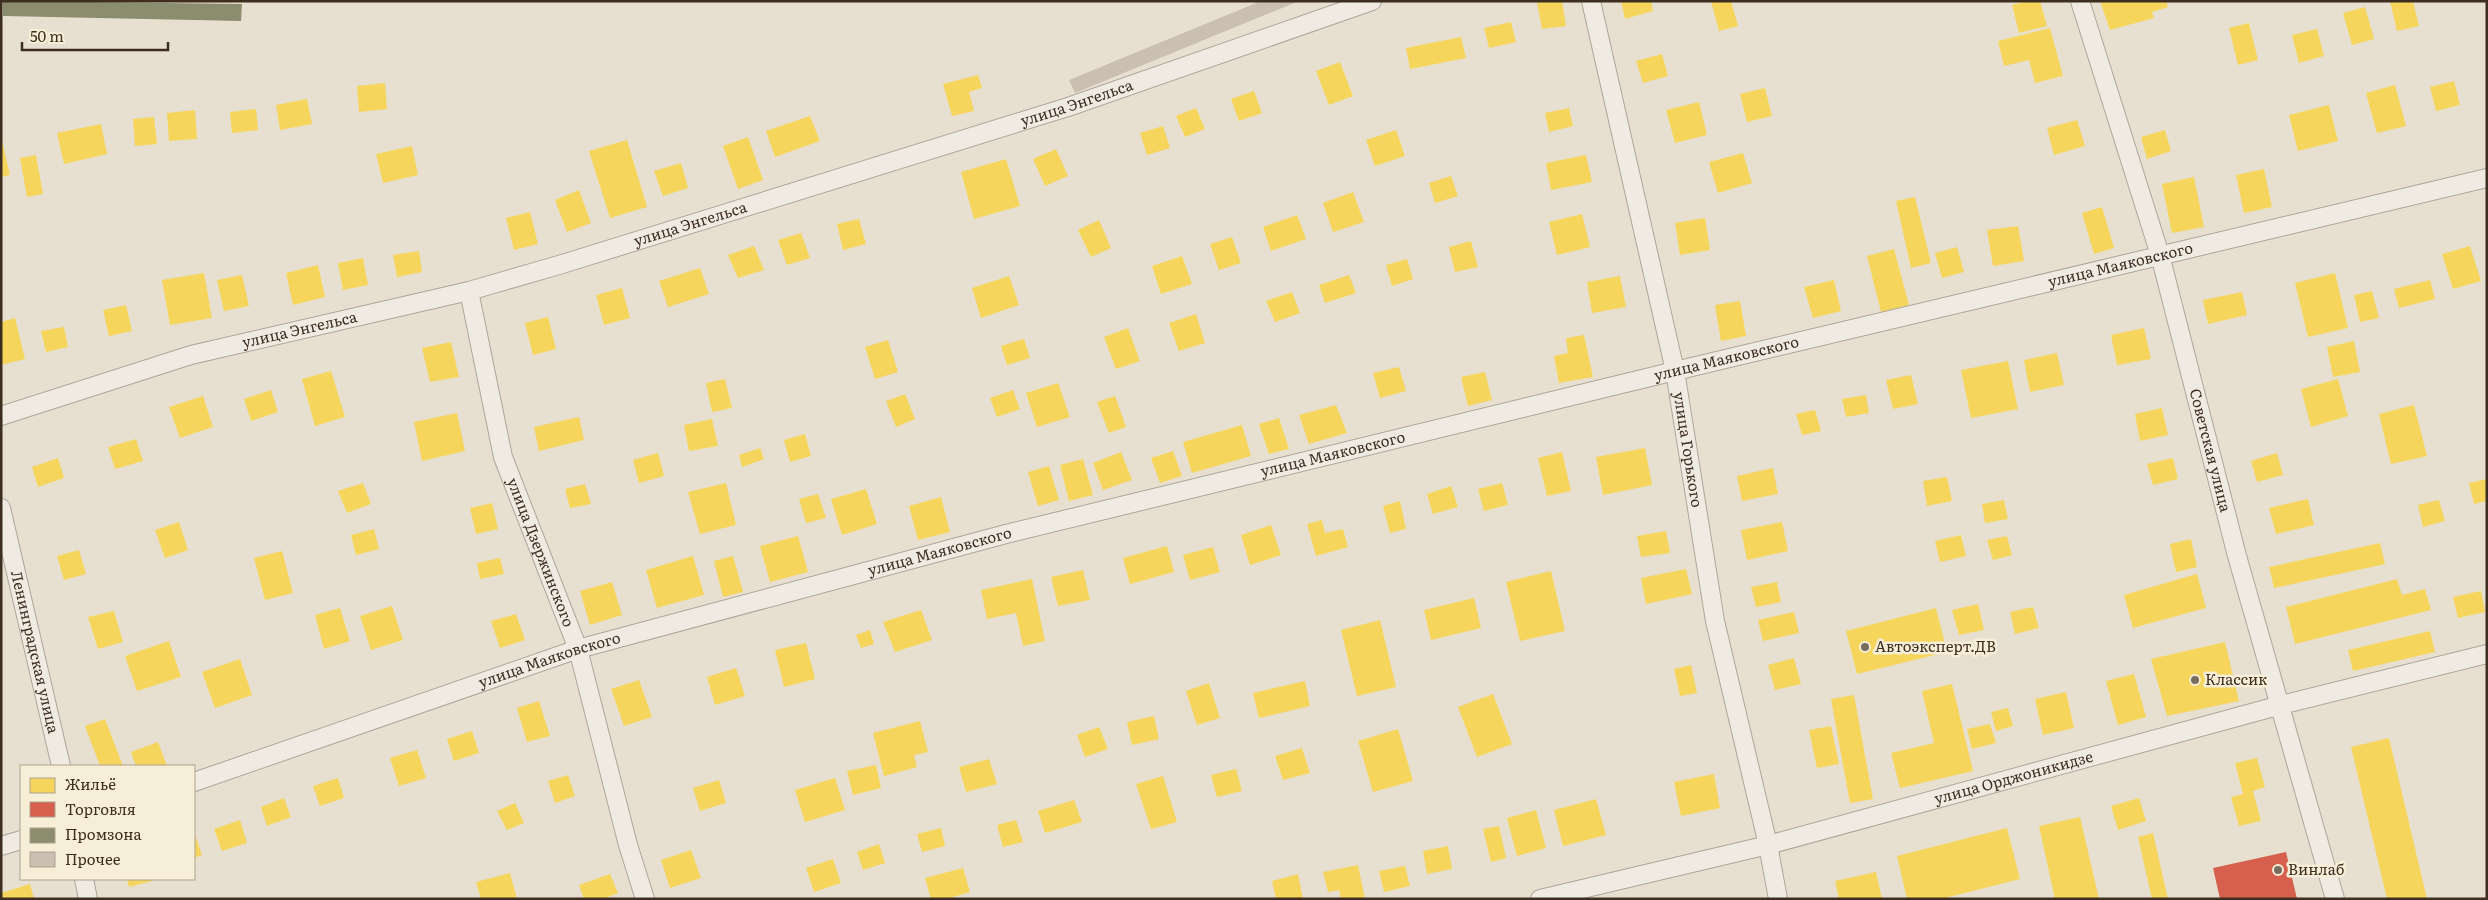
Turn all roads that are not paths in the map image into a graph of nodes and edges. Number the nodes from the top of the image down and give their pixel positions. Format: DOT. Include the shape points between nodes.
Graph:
graph roads {
  1 [pos="1372,1"];
  2 [pos="1591,1"];
  3 [pos="2080,1"];
  4 [pos="2487,178"];
  5 [pos="2160,255"];
  6 [pos="468,292"];
  7 [pos="1675,371"];
  8 [pos="1,416"];
  9 [pos="1,508"];
  10 [pos="578,650"];
  11 [pos="2487,654"];
  12 [pos="2281,705"];
  13 [pos="61,765"];
  14 [pos="195,782"];
  15 [pos="20,840"];
  16 [pos="1768,845"];
  17 [pos="1,846"];
  18 [pos="84,880"];
  19 [pos="88,899"];
  20 [pos="646,899"];
  21 [pos="1540,899"];
  22 [pos="1778,899"];
  23 [pos="2336,899"];
  1 -- 6 [label="street, улица Энгельса" via="1068,107"];
  2 -- 7 [label="street, улица Горького"];
  3 -- 5 [label="street, Советская улица"];
  4 -- 5 [label="street, улица Маяковского"];
  5 -- 7 [label="street, улица Маяковского"];
  5 -- 12 [label="street, Советская улица" via="2237,556"];
  6 -- 8 [label="street, улица Энгельса" via="191,356"];
  6 -- 10 [label="street, улица Дзержинского" via="503,457"];
  7 -- 10 [label="street, улица Маяковского" via="1006,534"];
  7 -- 16 [label="street, улица Горького" via="1715,621"];
  9 -- 13 [label="street, Ленинградская улица"];
  10 -- 14 [label="street, улица Маяковского"];
  10 -- 20 [label="street, улица Дзержинского" via="628,845"];
  11 -- 12 [label="street, улица Орджоникидзе"];
  12 -- 16 [label="street, улица Орджоникидзе"];
  12 -- 23 [label="street, Советская улица"];
  15 -- 17 [label="street"];
  16 -- 21 [label="street, улица Орджоникидзе"];
  16 -- 22 [label="street, улица Горького"];
  18 -- 19 [label="street"];
}
